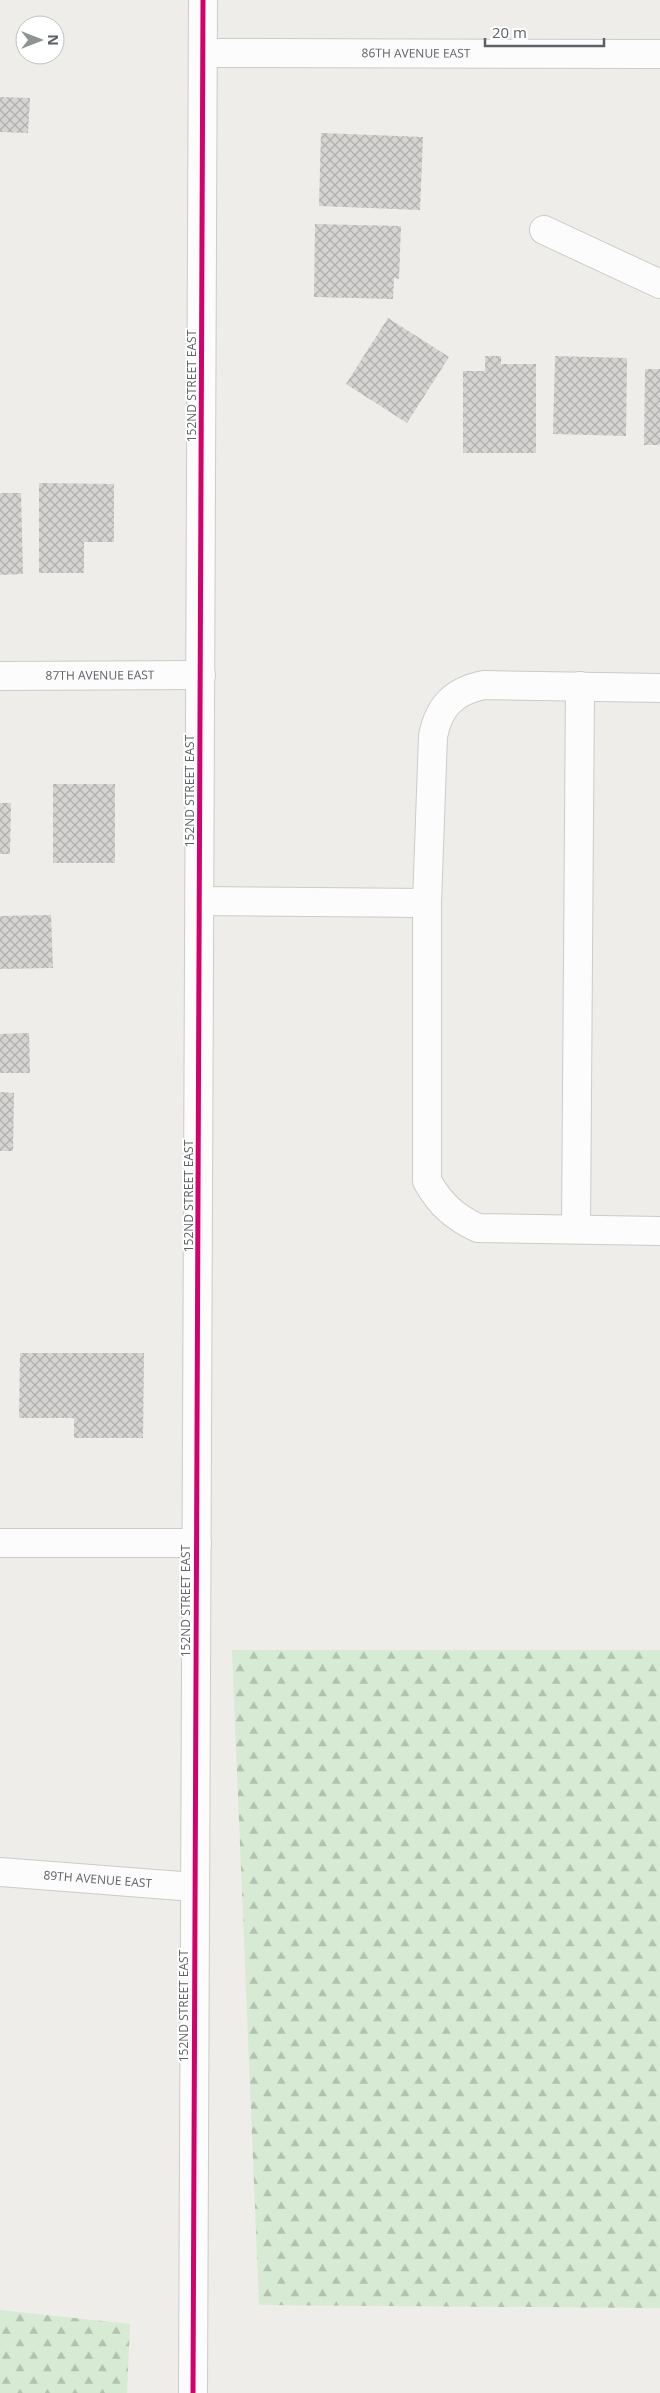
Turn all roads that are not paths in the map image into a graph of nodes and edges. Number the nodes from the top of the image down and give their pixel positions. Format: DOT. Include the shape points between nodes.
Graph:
graph roads {
  1 [pos="203,0"];
  2 [pos="204,54"];
  3 [pos="660,54"];
  4 [pos="544,230"];
  5 [pos="660,284"];
  6 [pos="201,675"];
  7 [pos="0,676"];
  8 [pos="580,686"];
  9 [pos="660,688"];
  10 [pos="200,901"];
  11 [pos="427,903"];
  12 [pos="576,1230"];
  13 [pos="660,1231"];
  14 [pos="0,1542"];
  15 [pos="197,1543"];
  16 [pos="0,1872"];
  17 [pos="194,1887"];
  18 [pos="193,2393"];
  1 -- 2 [label="street, 152ND STREET EAST"];
  2 -- 3 [label="street, 86TH AVENUE EAST"];
  2 -- 6 [label="street, 152ND STREET EAST"];
  4 -- 5 [label="street"];
  6 -- 7 [label="street, 87TH AVENUE EAST"];
  6 -- 10 [label="street, 152ND STREET EAST"];
  8 -- 9 [label="street"];
  8 -- 11 [label="street" via="484,685 466,688 444,708 436,721 433,736"];
  8 -- 12 [label="street"];
  10 -- 11 [label="street"];
  10 -- 15 [label="street, 152ND STREET EAST"];
  11 -- 12 [label="street" via="427,1180 436,1198 448,1211 478,1228"];
  12 -- 13 [label="street"];
  14 -- 15 [label="street"];
  15 -- 17 [label="street, 152ND STREET EAST"];
  16 -- 17 [label="street, 89TH AVENUE EAST"];
  17 -- 18 [label="street, 152ND STREET EAST"];
}
